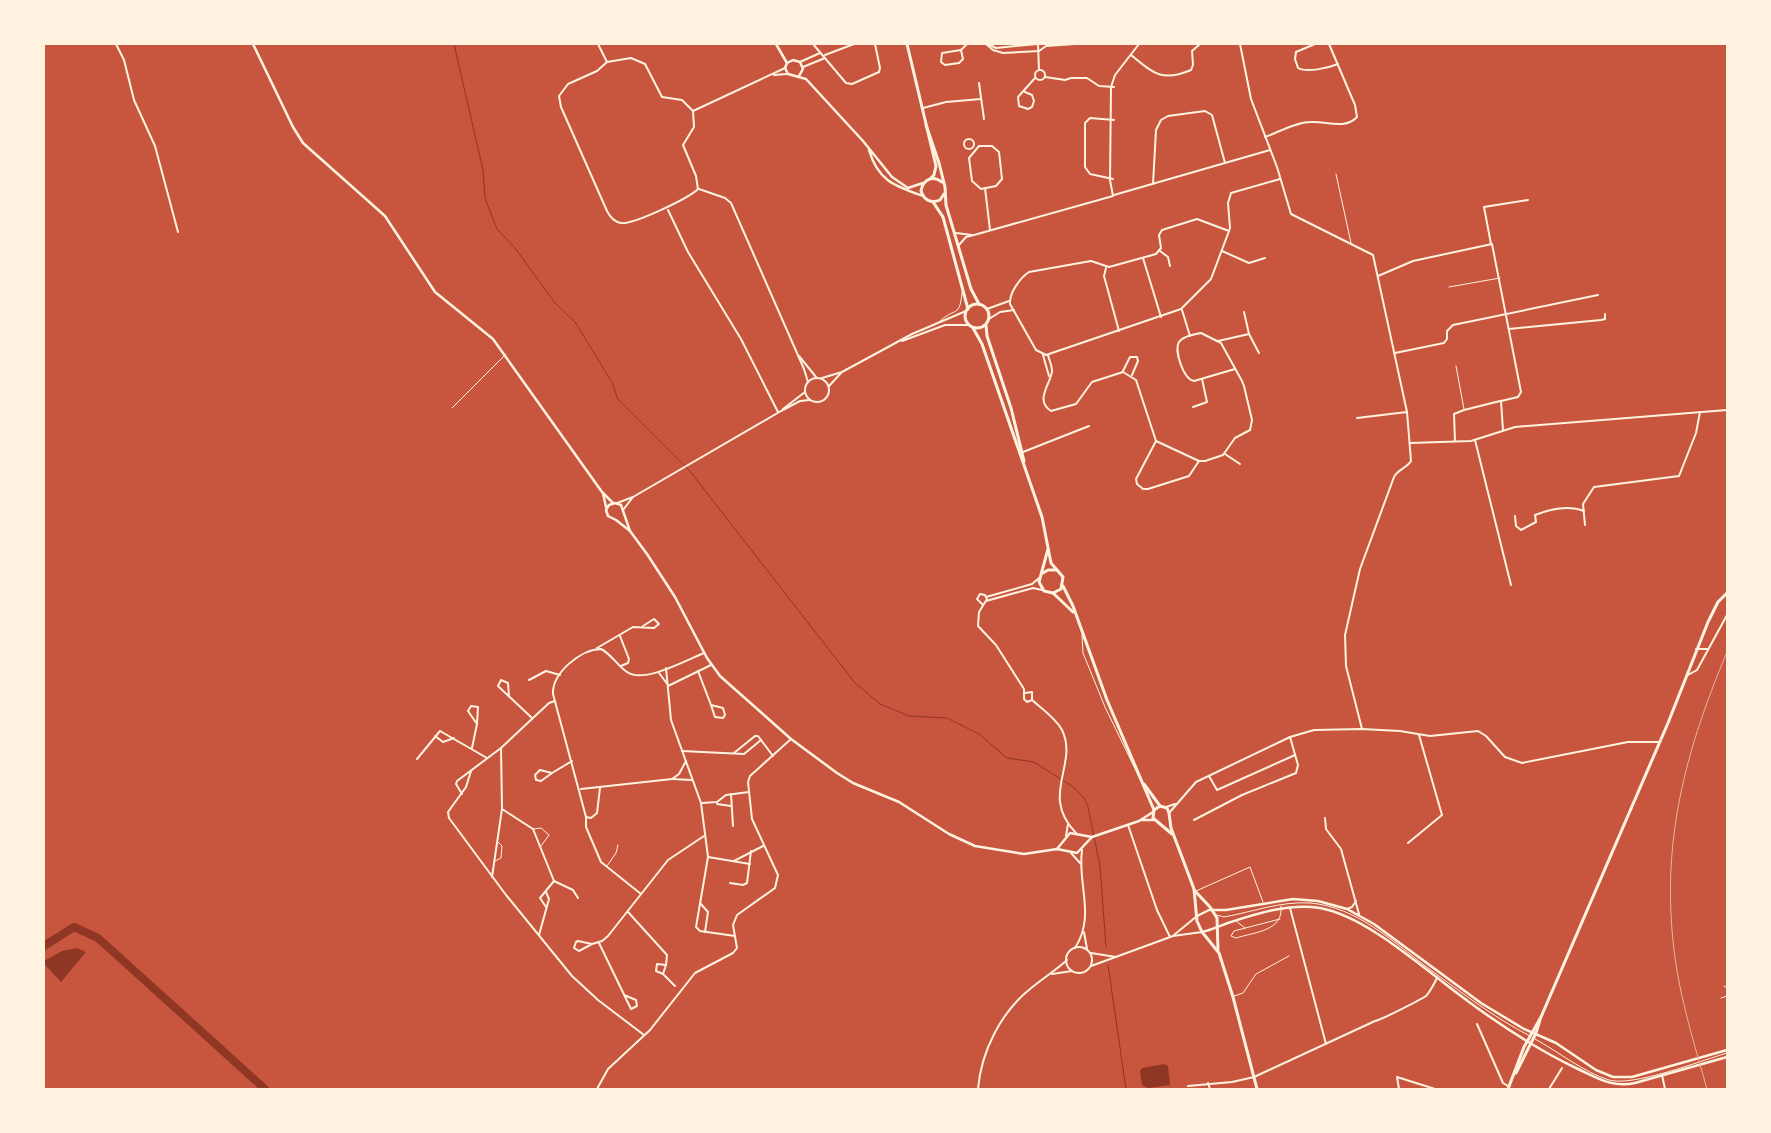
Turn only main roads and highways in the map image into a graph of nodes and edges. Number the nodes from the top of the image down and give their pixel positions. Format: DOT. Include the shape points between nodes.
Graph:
graph roads {
  1 [pos="907,44"];
  2 [pos="926,125"];
  3 [pos="931,178"];
  4 [pos="942,182"];
  5 [pos="944,194"];
  6 [pos="933,202"];
  7 [pos="979,304"];
  8 [pos="967,310"];
  9 [pos="986,325"];
  10 [pos="971,326"];
  11 [pos="1025,464"];
  12 [pos="1048,549"];
  13 [pos="1056,570"];
  14 [pos="1043,573"];
  15 [pos="1062,586"];
  16 [pos="1053,593"];
  17 [pos="1727,593"];
  18 [pos="1075,614"];
  19 [pos="1144,784"];
  20 [pos="1160,806"];
  21 [pos="1153,811"];
  22 [pos="1169,815"];
  23 [pos="1161,823"];
  24 [pos="1174,836"];
  25 [pos="1195,890"];
  26 [pos="1218,951"];
  27 [pos="1534,1032"];
  28 [pos="1512,1081"];
  29 [pos="1509,1088"];
  30 [pos="1257,1089"];
  1 -- 2 [label="main road"];
  2 -- 3 [label="main road" via="936,166"];
  2 -- 4 [label="main road" via="936,151"];
  3 -- 4 [label="main road"];
  3 -- 6 [label="main road" via="922,188 923,196"];
  4 -- 5 [label="main road"];
  5 -- 6 [label="main road"];
  5 -- 7 [label="main road" via="971,288"];
  6 -- 8 [label="main road" via="943,217"];
  7 -- 8 [label="main road"];
  7 -- 9 [label="main road" via="987,309 989,319"];
  8 -- 10 [label="main road" via="966,320"];
  9 -- 10 [label="main road" via="980,328"];
  9 -- 11 [label="main road"];
  10 -- 11 [label="main road" via="982,344"];
  11 -- 12 [label="main road" via="1045,527"];
  12 -- 13 [label="main road"];
  12 -- 14 [label="main road"];
  13 -- 14 [label="main road"];
  13 -- 15 [label="main road" via="1063,577"];
  14 -- 16 [label="main road" via="1039,578 1042,590"];
  15 -- 16 [label="main road"];
  15 -- 18 [label="main road"];
  16 -- 18 [label="main road"];
  17 -- 27 [label="main road" via="1714,610 1696,649 1660,742"];
  18 -- 19 [label="main road" via="1107,700"];
  19 -- 20 [label="main road"];
  19 -- 21 [label="main road"];
  20 -- 21 [label="main road"];
  20 -- 22 [label="main road" via="1165,807"];
  21 -- 23 [label="main road" via="1154,820"];
  22 -- 23 [label="main road"];
  22 -- 24 [label="main road"];
  23 -- 24 [label="main road"];
  24 -- 25 [label="main road"];
  25 -- 26 [label="main road" via="1196,916 1202,932"];
  25 -- 26 [label="main road" via="1214,912 1218,925"];
  26 -- 30 [label="main road"];
  27 -- 28 [label="main road" via="1527,1040"];
  27 -- 28 [label="main road"];
  28 -- 29 [label="main road"];
}
